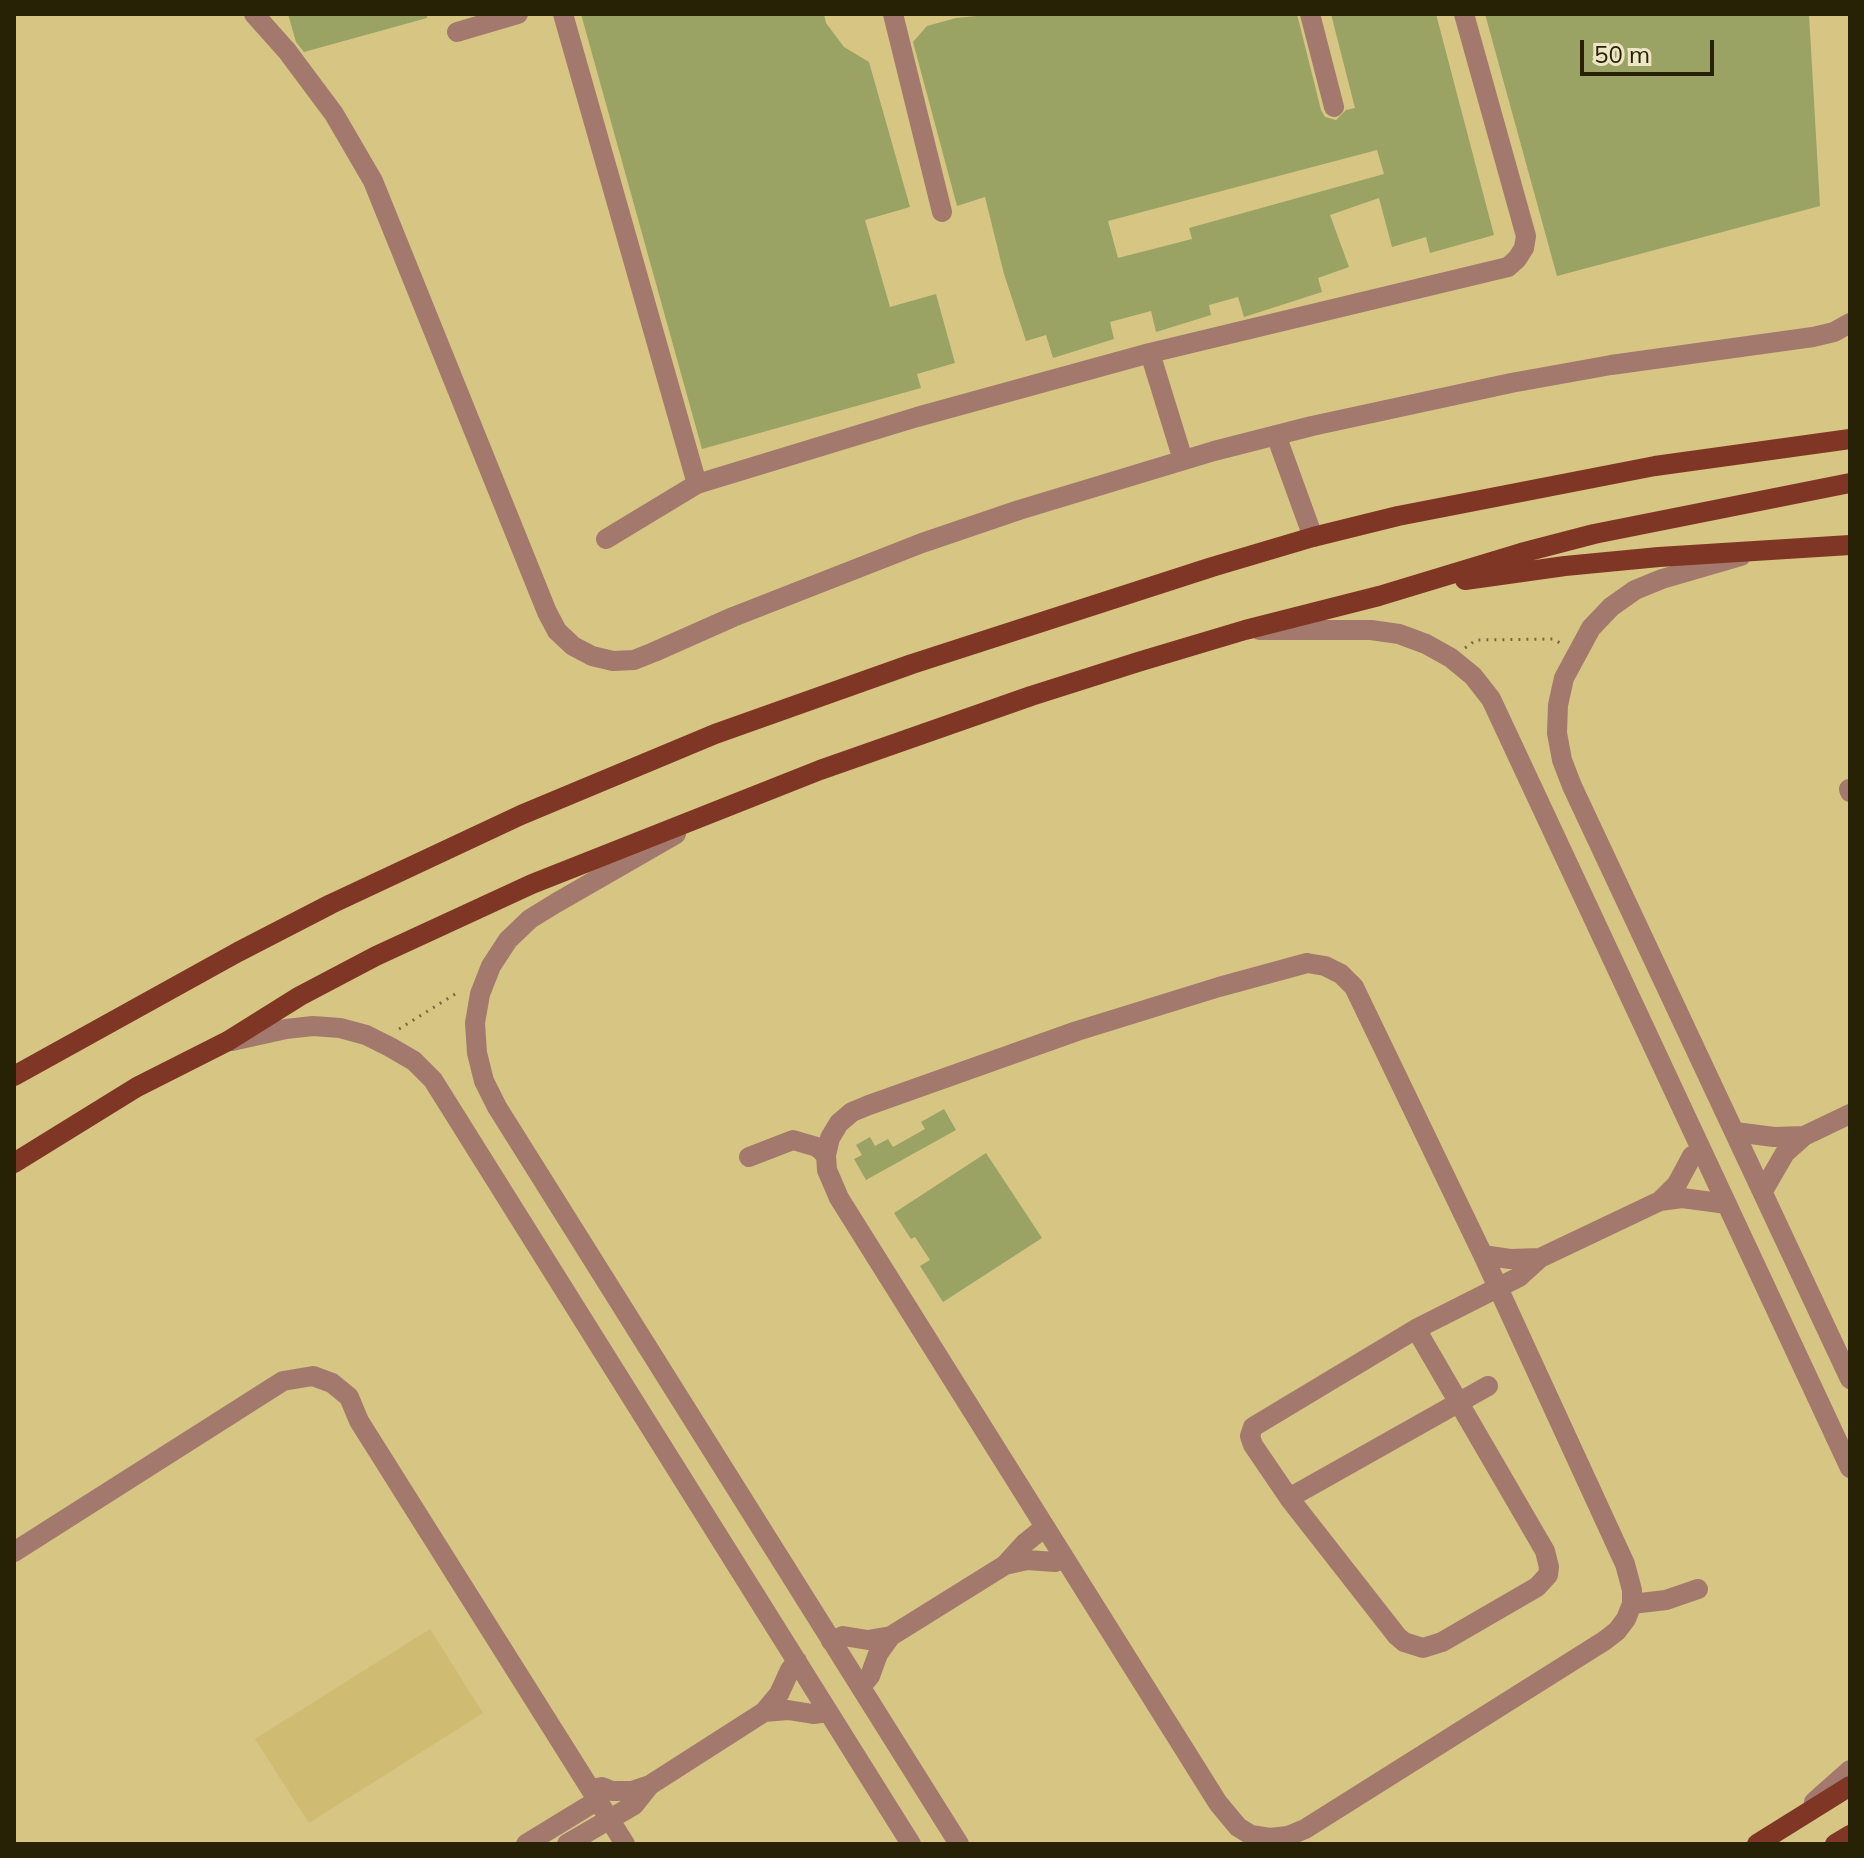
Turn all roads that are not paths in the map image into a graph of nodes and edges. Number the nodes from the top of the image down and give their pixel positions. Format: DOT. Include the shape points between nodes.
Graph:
graph roads {
  1 [pos="254,14"];
  2 [pos="518,14"];
  3 [pos="563,14"];
  4 [pos="1310,14"];
  5 [pos="1464,14"];
  6 [pos="897,15"];
  7 [pos="457,32"];
  8 [pos="1334,107"];
  9 [pos="942,212"];
  10 [pos="1850,323"];
  11 [pos="1150,353"];
  12 [pos="1276,435"];
  13 [pos="1850,439"];
  14 [pos="1183,460"];
  15 [pos="1850,483"];
  16 [pos="697,484"];
  17 [pos="1313,537"];
  18 [pos="606,539"];
  19 [pos="1850,545"];
  20 [pos="1753,553"];
  21 [pos="1379,596"];
  22 [pos="1245,630"];
  23 [pos="716,811"];
  24 [pos="228,1041"];
  25 [pos="35,1064"];
  26 [pos="14,1066"];
  27 [pos="14,1076"];
  28 [pos="1850,1114"];
  29 [pos="1735,1132"];
  30 [pos="1804,1136"];
  31 [pos="1700,1152"];
  32 [pos="826,1155"];
  33 [pos="749,1157"];
  34 [pos="14,1163"];
  35 [pos="1763,1191"];
  36 [pos="1660,1201"];
  37 [pos="1727,1204"];
  38 [pos="1483,1255"];
  39 [pos="1540,1258"];
  40 [pos="1497,1288"];
  41 [pos="1416,1329"];
  42 [pos="1850,1379"];
  43 [pos="1488,1386"];
  44 [pos="1459,1402"];
  45 [pos="1850,1468"];
  46 [pos="1289,1498"];
  47 [pos="1045,1527"];
  48 [pos="14,1552"];
  49 [pos="1064,1559"];
  50 [pos="1005,1565"];
  51 [pos="1698,1589"];
  52 [pos="1632,1604"];
  53 [pos="891,1636"];
  54 [pos="831,1641"];
  55 [pos="797,1661"];
  56 [pos="861,1687"];
  57 [pos="764,1712"];
  58 [pos="828,1712"];
  59 [pos="1850,1770"];
  60 [pos="650,1785"];
  61 [pos="1850,1786"];
  62 [pos="595,1795"];
  63 [pos="610,1819"];
  64 [pos="1789,1824"];
  65 [pos="1850,1835"];
  66 [pos="1250,1839"];
  67 [pos="526,1844"];
  68 [pos="567,1844"];
  69 [pos="625,1844"];
  70 [pos="911,1844"];
  71 [pos="959,1844"];
  72 [pos="1757,1844"];
  73 [pos="1835,1844"];
  1 -- 14 [label="street" via="334,114 373,181 547,612 557,631 592,656 634,660 922,543"];
  2 -- 7 [label="street"];
  3 -- 16 [label="street"];
  4 -- 8 [label="street"];
  5 -- 11 [label="street" via="1524,224 1524,248 1517,259 1496,272"];
  6 -- 9 [label="street"];
  10 -- 12 [label="street" via="1813,337 1511,383"];
  11 -- 14 [label="street"];
  11 -- 16 [label="street"];
  12 -- 14 [label="street"];
  12 -- 17 [label="street"];
  13 -- 17 [label="main road" via="1569,481"];
  15 -- 21 [label="main road" via="1594,534"];
  16 -- 18 [label="street"];
  17 -- 25 [label="main road" via="912,664 618,773 331,904"];
  19 -- 20 [label="main road"];
  20 -- 21 [label="main road" via="1565,566"];
  20 -- 29 [label="street" via="1662,579 1611,607 1591,628 1564,678 1557,733 1562,760"];
  21 -- 22 [label="main road"];
  22 -- 23 [label="main road" via="1005,705"];
  22 -- 31 [label="street" via="1399,634 1451,658 1473,676 1504,724"];
  23 -- 24 [label="main road" via="454,919 300,996"];
  23 -- 54 [label="street" via="530,919 508,940 480,994 477,1053 497,1107"];
  24 -- 34 [label="main road" via="137,1087"];
  24 -- 55 [label="street" via="313,1026 353,1032 414,1061 433,1080"];
  25 -- 26 [label="street"];
  25 -- 27 [label="main road"];
  28 -- 30 [label="street"];
  29 -- 30 [label="street"];
  29 -- 35 [label="street"];
  30 -- 35 [label="street" via="1785,1153"];
  31 -- 36 [label="street"];
  31 -- 37 [label="street"];
  32 -- 33 [label="street" via="806,1141 793,1140"];
  32 -- 38 [label="street" via="839,1123 869,1105 1077,1031 1307,963 1341,974 1354,987"];
  32 -- 47 [label="street" via="839,1198"];
  35 -- 42 [label="street"];
  36 -- 37 [label="street"];
  36 -- 39 [label="street"];
  37 -- 45 [label="street"];
  38 -- 39 [label="street"];
  38 -- 40 [label="street"];
  39 -- 40 [label="street"];
  40 -- 41 [label="street"];
  40 -- 52 [label="street" via="1625,1564"];
  41 -- 44 [label="street"];
  41 -- 46 [label="street" via="1253,1427 1251,1441"];
  43 -- 44 [label="street"];
  44 -- 46 [label="street"];
  44 -- 46 [label="street" via="1545,1551 1549,1567 1537,1587 1442,1642 1423,1648 1404,1642"];
  47 -- 49 [label="street"];
  47 -- 50 [label="street"];
  48 -- 62 [label="street" via="275,1386 293,1378 322,1379 349,1397 359,1421"];
  49 -- 50 [label="street"];
  49 -- 66 [label="street" via="1226,1816"];
  50 -- 53 [label="street"];
  51 -- 52 [label="street"];
  52 -- 66 [label="street" via="1617,1631 1604,1641 1305,1829"];
  53 -- 54 [label="street"];
  53 -- 56 [label="street"];
  54 -- 56 [label="street"];
  55 -- 57 [label="street"];
  55 -- 58 [label="street"];
  56 -- 71 [label="street"];
  57 -- 58 [label="street"];
  57 -- 60 [label="street"];
  58 -- 70 [label="street"];
  59 -- 64 [label="street"];
  60 -- 62 [label="street" via="632,1791 602,1787"];
  60 -- 63 [label="street" via="634,1805"];
  61 -- 64 [label="main road"];
  62 -- 63 [label="street"];
  62 -- 67 [label="street"];
  63 -- 68 [label="street"];
  63 -- 69 [label="street"];
  64 -- 72 [label="main road"];
  65 -- 73 [label="main road"];
}
